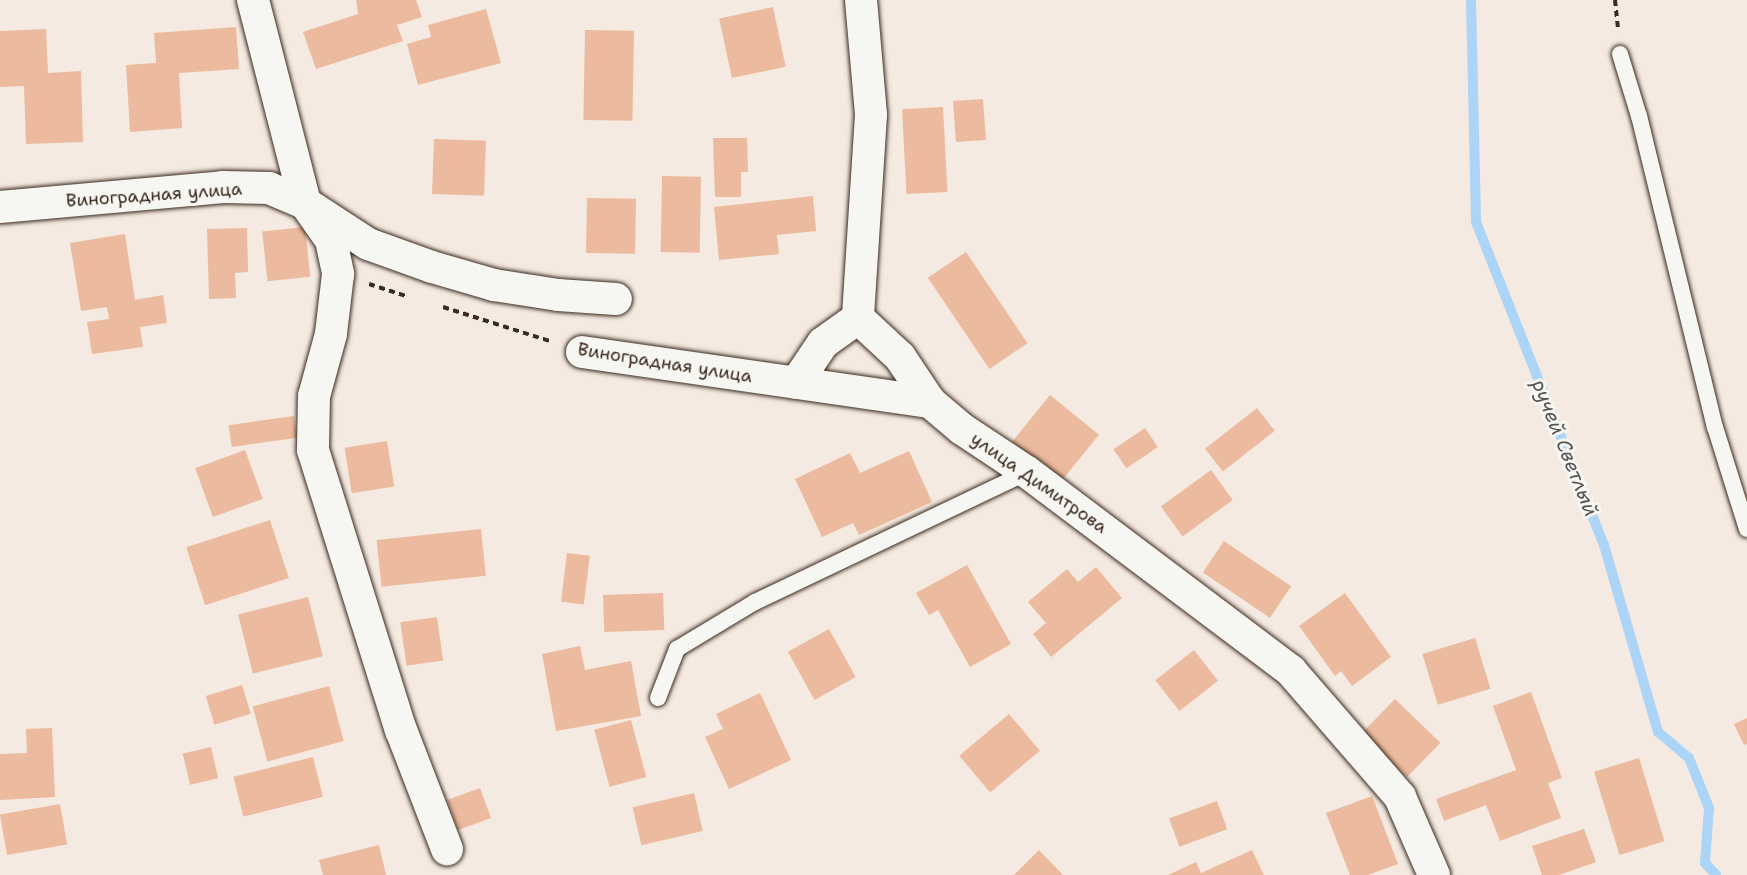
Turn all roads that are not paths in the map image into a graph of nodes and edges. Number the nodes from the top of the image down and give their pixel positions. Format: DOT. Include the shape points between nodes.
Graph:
graph roads {
  1 [pos="253,0"];
  2 [pos="861,0"];
  3 [pos="1620,54"];
  4 [pos="305,203"];
  5 [pos="0,207"];
  6 [pos="616,298"];
  7 [pos="858,318"];
  8 [pos="582,352"];
  9 [pos="796,383"];
  10 [pos="930,402"];
  11 [pos="1027,472"];
  12 [pos="1747,529"];
  13 [pos="658,698"];
  14 [pos="447,849"];
  15 [pos="1434,875"];
  1 -- 4 [label="street"];
  2 -- 7 [label="street" via="872,115"];
  3 -- 12 [label="lane" via="1639,116 1715,427"];
  4 -- 5 [label="street, Виноградная улица" via="269,188 223,187"];
  4 -- 6 [label="street, Виноградная улица" via="368,244 432,267 494,285 558,295"];
  4 -- 14 [label="street" via="331,240 338,274 331,334 314,396 313,450 401,730"];
  7 -- 9 [label="street" via="823,343"];
  7 -- 10 [label="street, улица Димитрова" via="900,357"];
  8 -- 9 [label="street, Виноградная улица"];
  9 -- 10 [label="street, Виноградная улица"];
  10 -- 11 [label="street, улица Димитрова" via="962,429"];
  11 -- 13 [label="lane" via="755,602 677,649"];
  11 -- 15 [label="street, улица Димитрова" via="1291,671 1400,797"];
}
